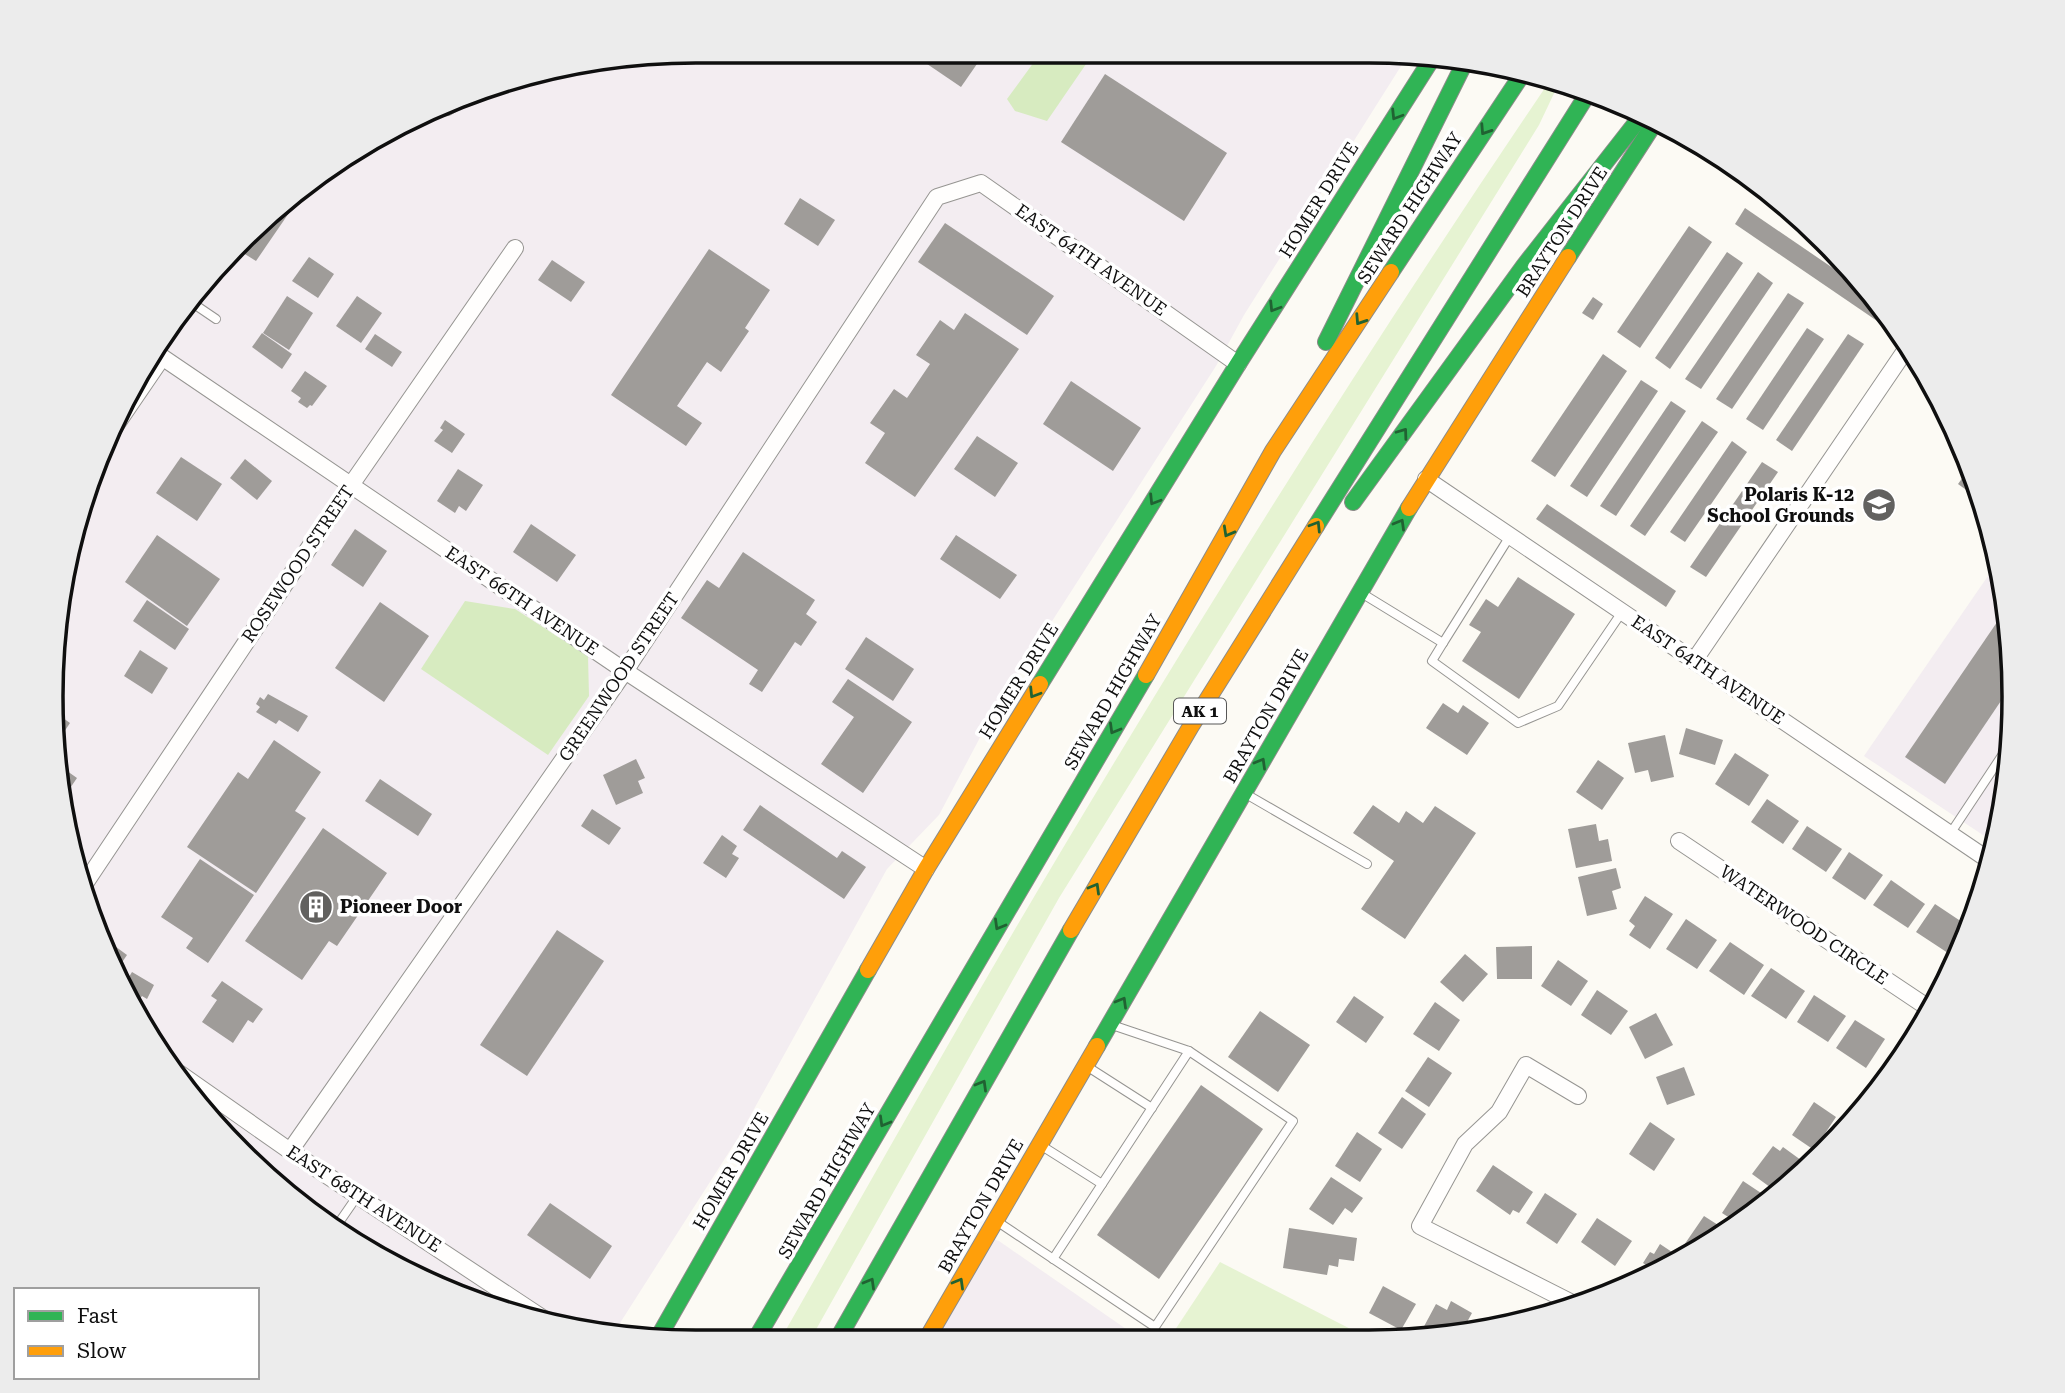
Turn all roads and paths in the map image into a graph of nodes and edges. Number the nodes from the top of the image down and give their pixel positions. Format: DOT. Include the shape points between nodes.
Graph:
graph roads {
  1 [pos="1427,66"];
  2 [pos="1461,70"];
  3 [pos="1517,81"];
  4 [pos="1583,101"];
  5 [pos="1636,122"];
  6 [pos="1651,129"];
  7 [pos="937,197"];
  8 [pos="515,248"];
  9 [pos="198,307"];
  10 [pos="216,319"];
  11 [pos="1902,356"];
  12 [pos="162,357"];
  13 [pos="1238,363"];
  14 [pos="1273,451"];
  15 [pos="1426,479"];
  16 [pos="351,485"];
  17 [pos="1345,513"];
  18 [pos="1329,535"];
  19 [pos="1510,536"];
  20 [pos="1360,592"];
  21 [pos="1622,612"];
  22 [pos="1443,643"];
  23 [pos="1693,661"];
  24 [pos="625,671"];
  25 [pos="1191,726"];
  26 [pos="1999,762"];
  27 [pos="1244,793"];
  28 [pos="1950,834"];
  29 [pos="1679,841"];
  30 [pos="1981,856"];
  31 [pos="1367,864"];
  32 [pos="926,869"];
  33 [pos="90,876"];
  34 [pos="1922,1004"];
  35 [pos="1109,1025"];
  36 [pos="1189,1051"];
  37 [pos="1086,1065"];
  38 [pos="197,1086"];
  39 [pos="1578,1096"];
  40 [pos="1152,1108"];
  41 [pos="1039,1144"];
  42 [pos="290,1151"];
  43 [pos="1102,1184"];
  44 [pos="358,1195"];
  45 [pos="341,1220"];
  46 [pos="995,1220"];
  47 [pos="1053,1259"];
  48 [pos="1563,1299"];
  49 [pos="523,1305"];
  50 [pos="663,1329"];
  51 [pos="761,1330"];
  52 [pos="843,1330"];
  53 [pos="932,1330"];
  1 -- 13 [label="main road, HOMER DRIVE, one-way"];
  2 -- 14 [label="main road"];
  3 -- 14 [label="main road, SEWARD HIGHWAY, one-way"];
  25 -- 4 [label="main road, AK 1, one-way"];
  17 -- 5 [label="main road, one-way" via="1524,266"];
  6 -- 15 [label="main road, BRAYTON DRIVE"];
  7 -- 13 [label="street, EAST 64TH AVENUE" via="981,183"];
  7 -- 24 [label="street, GREENWOOD STREET"];
  8 -- 16 [label="street, ROSEWOOD STREET"];
  9 -- 10 [label="lane"];
  11 -- 23 [label="street"];
  12 -- 16 [label="street, EAST 66TH AVENUE"];
  13 -- 32 [label="main road, HOMER DRIVE, one-way"];
  14 -- 51 [label="main road, SEWARD HIGHWAY, one-way"];
  15 -- 19 [label="street, EAST 64TH AVENUE"];
  20 -- 15 [label="main road, BRAYTON DRIVE, one-way"];
  16 -- 24 [label="street, EAST 66TH AVENUE"];
  16 -- 33 [label="street, ROSEWOOD STREET"];
  18 -- 25 [label="main road"];
  19 -- 21 [label="street, EAST 64TH AVENUE"];
  19 -- 22 [label="lane"];
  20 -- 22 [label="lane"];
  27 -- 20 [label="main road, BRAYTON DRIVE, one-way"];
  21 -- 22 [label="lane" via="1558,706 1518,723 1432,661"];
  21 -- 23 [label="street, EAST 64TH AVENUE"];
  23 -- 28 [label="street, EAST 64TH AVENUE"];
  24 -- 32 [label="street, EAST 66TH AVENUE"];
  24 -- 42 [label="street, GREENWOOD STREET"];
  52 -- 25 [label="main road, AK 1, one-way"];
  26 -- 28 [label="lane"];
  27 -- 31 [label="lane"];
  35 -- 27 [label="main road, BRAYTON DRIVE, one-way"];
  28 -- 30 [label="street, EAST 64TH AVENUE"];
  29 -- 34 [label="street, WATERWOOD CIRCLE"];
  32 -- 50 [label="main road, HOMER DRIVE"];
  35 -- 36 [label="lane"];
  35 -- 37 [label="main road, BRAYTON DRIVE"];
  36 -- 40 [label="lane"];
  36 -- 47 [label="lane" via="1293,1121 1155,1328"];
  37 -- 40 [label="lane"];
  37 -- 41 [label="main road, BRAYTON DRIVE"];
  38 -- 42 [label="street, EAST 68TH AVENUE"];
  39 -- 48 [label="street" via="1526,1065 1499,1112 1465,1144 1420,1226"];
  40 -- 43 [label="lane"];
  41 -- 43 [label="lane"];
  41 -- 46 [label="main road, BRAYTON DRIVE"];
  42 -- 44 [label="street, EAST 68TH AVENUE"];
  43 -- 47 [label="lane"];
  44 -- 45 [label="lane"];
  44 -- 49 [label="street, EAST 68TH AVENUE"];
  46 -- 47 [label="lane"];
  53 -- 46 [label="main road, BRAYTON DRIVE, one-way"];
}
